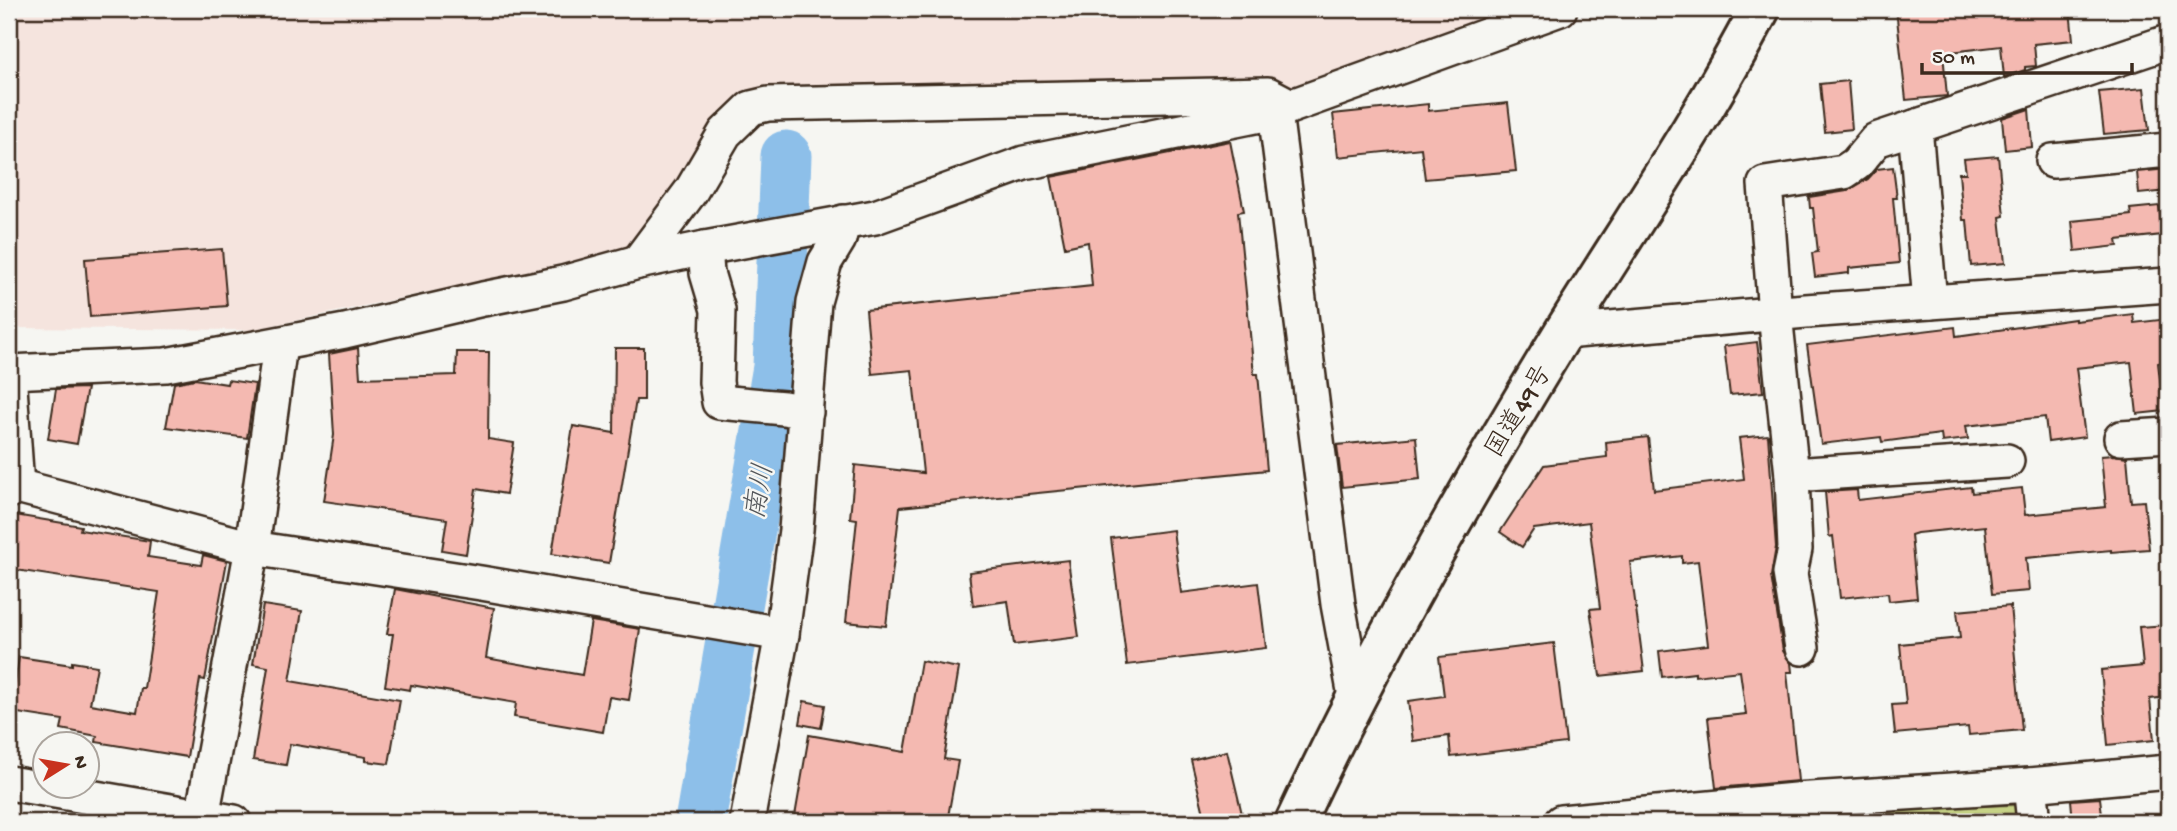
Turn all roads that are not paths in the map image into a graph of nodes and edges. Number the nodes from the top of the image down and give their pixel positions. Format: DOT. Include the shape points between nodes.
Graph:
graph roads {
  1 [pos="1560,9"];
  2 [pos="1760,9"];
  3 [pos="2168,42"];
  4 [pos="1283,109"];
  5 [pos="1914,127"];
  6 [pos="2168,150"];
  7 [pos="2053,161"];
  8 [pos="843,222"];
  9 [pos="705,248"];
  10 [pos="638,262"];
  11 [pos="2168,285"];
  12 [pos="1930,302"];
  13 [pos="1775,314"];
  14 [pos="1564,332"];
  15 [pos="280,345"];
  16 [pos="9,372"];
  17 [pos="795,410"];
  18 [pos="2168,435"];
  19 [pos="2121,438"];
  20 [pos="2007,461"];
  21 [pos="1792,475"];
  22 [pos="13,489"];
  23 [pos="252,548"];
  24 [pos="775,632"];
  25 [pos="1802,648"];
  26 [pos="1356,696"];
  27 [pos="2168,772"];
  28 [pos="9,783"];
  29 [pos="2030,785"];
  30 [pos="1796,811"];
  31 [pos="201,820"];
  32 [pos="234,822"];
  33 [pos="747,822"];
  34 [pos="1295,822"];
  35 [pos="1561,822"];
  36 [pos="2034,822"];
  1 -- 4 [label="street"];
  2 -- 14 [label="highway, 国道49号" via="1699,117"];
  3 -- 5 [label="street"];
  4 -- 8 [label="street" via="1024,163 874,217"];
  4 -- 10 [label="street" via="1268,94 768,104 751,108 724,133 691,191"];
  4 -- 26 [label="street" via="1338,604"];
  5 -- 12 [label="street"];
  5 -- 13 [label="street" via="1876,140 1844,172 1765,184"];
  6 -- 7 [label="street"];
  8 -- 9 [label="street"];
  8 -- 17 [label="street" via="814,302"];
  9 -- 10 [label="street"];
  9 -- 17 [label="street" via="718,310 719,402"];
  10 -- 15 [label="street" via="563,283"];
  11 -- 12 [label="street"];
  12 -- 13 [label="street"];
  13 -- 14 [label="street"];
  13 -- 21 [label="street"];
  14 -- 26 [label="highway, 国道49号" via="1461,503"];
  15 -- 16 [label="street" via="166,365"];
  15 -- 23 [label="street"];
  16 -- 22 [label="street"];
  17 -- 24 [label="street" via="796,530"];
  18 -- 19 [label="street"];
  20 -- 21 [label="street"];
  21 -- 25 [label="street" via="1795,548 1790,573"];
  22 -- 23 [label="street"];
  23 -- 24 [label="street"];
  23 -- 31 [label="street"];
  24 -- 33 [label="street"];
  26 -- 34 [label="highway, 国道49号"];
  27 -- 29 [label="street"];
  28 -- 31 [label="street"];
  29 -- 30 [label="street"];
  29 -- 36 [label="street"];
  30 -- 35 [label="street"];
  31 -- 32 [label="street"];
}
